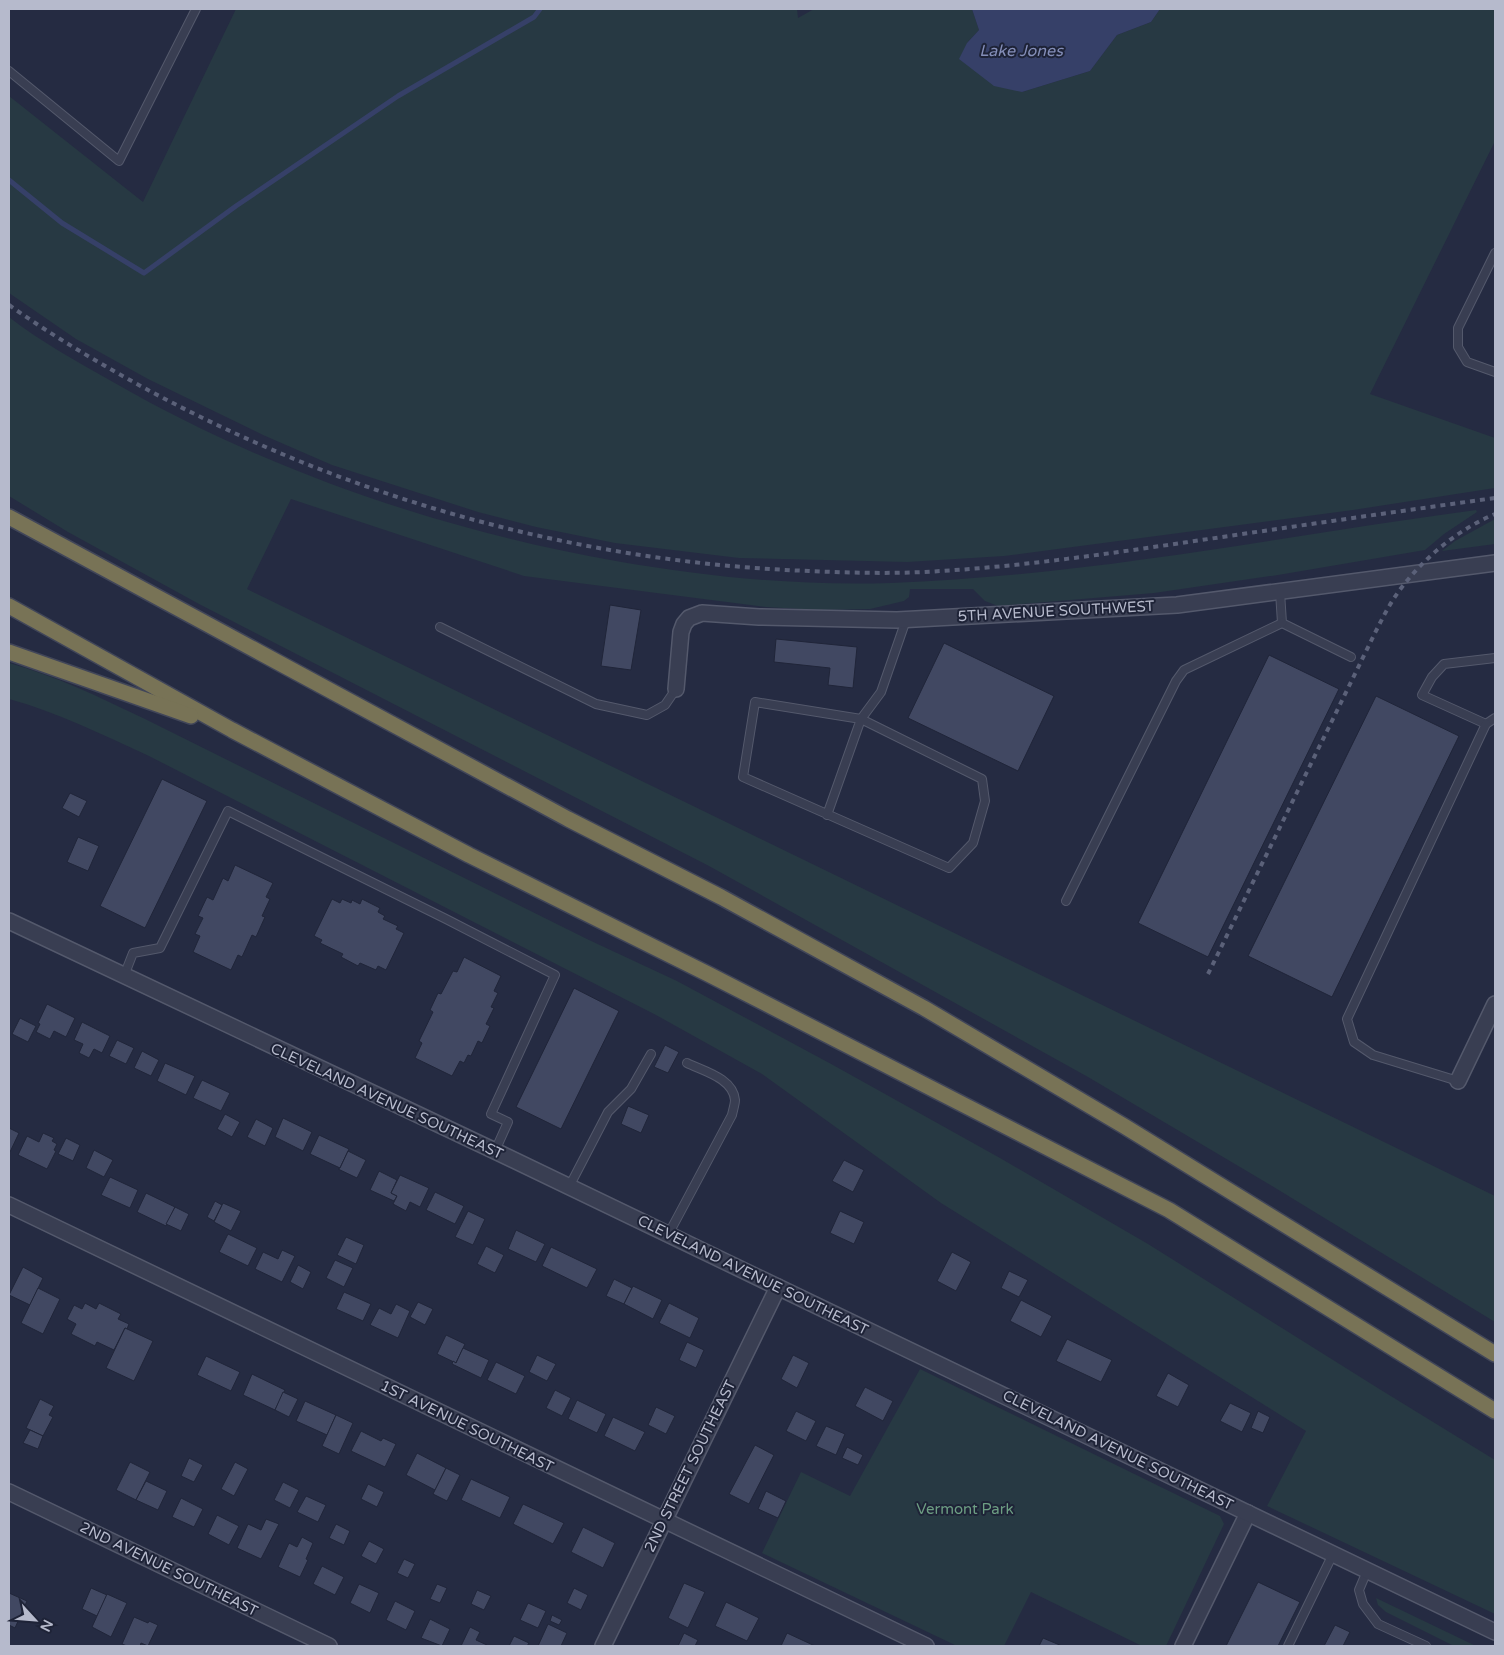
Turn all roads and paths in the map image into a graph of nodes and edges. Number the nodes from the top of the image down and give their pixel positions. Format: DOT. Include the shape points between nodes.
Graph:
graph roads {
  1 [pos="196,9"];
  2 [pos="9,71"];
  3 [pos="1495,253"];
  4 [pos="1495,372"];
  5 [pos="9,517"];
  6 [pos="1495,563"];
  7 [pos="1280,592"];
  8 [pos="9,606"];
  9 [pos="906,620"];
  10 [pos="1282,623"];
  11 [pos="440,628"];
  12 [pos="9,652"];
  13 [pos="1351,657"];
  14 [pos="1495,658"];
  15 [pos="676,689"];
  16 [pos="1495,718"];
  17 [pos="861,720"];
  18 [pos="1486,724"];
  19 [pos="232,730"];
  20 [pos="827,815"];
  21 [pos="1066,901"];
  22 [pos="9,921"];
  23 [pos="124,976"];
  24 [pos="1495,1004"];
  25 [pos="651,1054"];
  26 [pos="687,1063"];
  27 [pos="1458,1081"];
  28 [pos="495,1151"];
  29 [pos="569,1187"];
  30 [pos="9,1205"];
  31 [pos="668,1234"];
  32 [pos="778,1287"];
  33 [pos="1495,1354"];
  34 [pos="1495,1411"];
  35 [pos="9,1492"];
  36 [pos="1248,1513"];
  37 [pos="664,1521"];
  38 [pos="1333,1554"];
  39 [pos="1367,1571"];
  40 [pos="1495,1632"];
  41 [pos="330,1646"];
  42 [pos="603,1646"];
  43 [pos="926,1646"];
  44 [pos="1183,1646"];
  45 [pos="1288,1646"];
  46 [pos="1426,1646"];
  1 -- 2 [label="lane" via="118,161"];
  3 -- 4 [label="lane" via="1458,328 1458,347 1467,362"];
  5 -- 33 [label="highway" via="924,1008"];
  6 -- 7 [label="street, 5TH AVENUE SOUTHWEST"];
  7 -- 9 [label="street, 5TH AVENUE SOUTHWEST" via="1177,605"];
  7 -- 10 [label="lane"];
  8 -- 19 [label="highway"];
  9 -- 15 [label="street, 5TH AVENUE SOUTHWEST" via="694,615 681,632"];
  9 -- 17 [label="lane" via="882,692"];
  10 -- 13 [label="lane"];
  10 -- 21 [label="lane" via="1184,670"];
  11 -- 15 [label="lane" via="596,704 647,715 665,706"];
  12 -- 19 [label="highway"];
  14 -- 18 [label="lane" via="1444,664 1422,695"];
  16 -- 18 [label="lane"];
  17 -- 20 [label="lane"];
  17 -- 20 [label="lane" via="755,702 743,777"];
  17 -- 20 [label="lane" via="982,779 985,801 973,843 949,868"];
  18 -- 27 [label="lane" via="1347,1019 1354,1042 1373,1055"];
  19 -- 34 [label="highway" via="469,855 1169,1210"];
  22 -- 23 [label="street, CLEVELAND AVENUE SOUTHEAST"];
  23 -- 28 [label="street, CLEVELAND AVENUE SOUTHEAST"];
  23 -- 28 [label="lane" via="133,953 160,948 228,811 555,975 491,1114 508,1122"];
  24 -- 27 [label="street"];
  25 -- 29 [label="lane" via="631,1088 608,1112"];
  26 -- 31 [label="lane" via="730,1086 734,1100 732,1115"];
  28 -- 29 [label="street, CLEVELAND AVENUE SOUTHEAST"];
  29 -- 31 [label="street, CLEVELAND AVENUE SOUTHEAST"];
  30 -- 37 [label="street, 1ST AVENUE SOUTHEAST"];
  31 -- 32 [label="street, CLEVELAND AVENUE SOUTHEAST"];
  32 -- 36 [label="street, CLEVELAND AVENUE SOUTHEAST"];
  32 -- 37 [label="street, 2ND STREET SOUTHEAST"];
  35 -- 41 [label="street, 2ND AVENUE SOUTHEAST"];
  36 -- 38 [label="street, CLEVELAND AVENUE SOUTHEAST"];
  36 -- 44 [label="street"];
  37 -- 42 [label="street, 2ND STREET SOUTHEAST"];
  37 -- 43 [label="street, 1ST AVENUE SOUTHEAST"];
  38 -- 39 [label="street, CLEVELAND AVENUE SOUTHEAST"];
  38 -- 45 [label="lane"];
  39 -- 40 [label="street, CLEVELAND AVENUE SOUTHEAST"];
  39 -- 46 [label="lane" via="1359,1590 1363,1604 1378,1624"];
}
